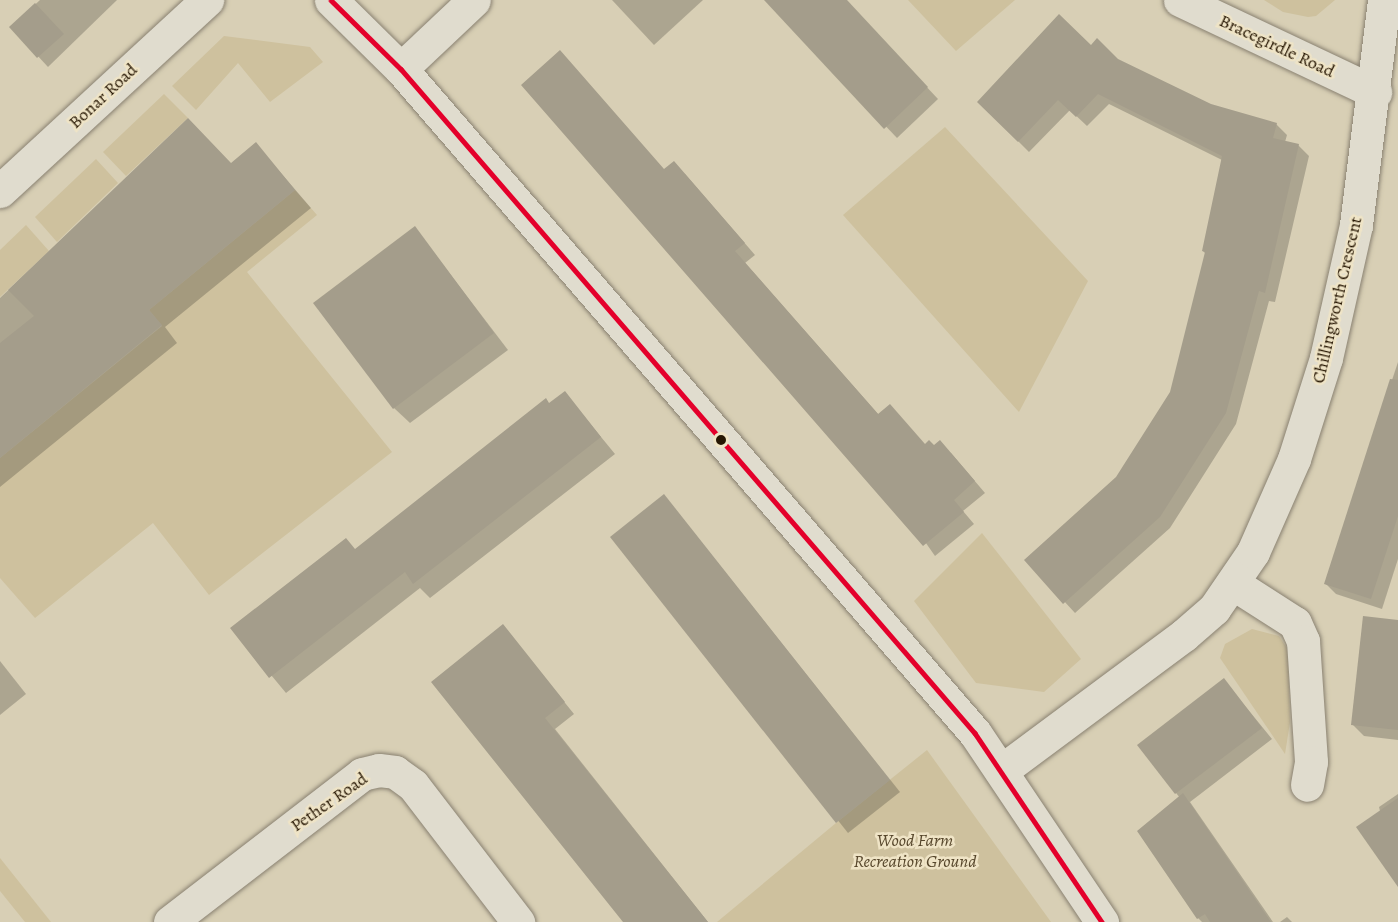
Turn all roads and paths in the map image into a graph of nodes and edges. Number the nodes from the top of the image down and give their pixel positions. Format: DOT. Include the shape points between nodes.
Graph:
graph roads {
  1 [pos="207,0"];
  2 [pos="331,0"];
  3 [pos="474,0"];
  4 [pos="1180,0"];
  5 [pos="1384,0"];
  6 [pos="401,69"];
  7 [pos="1375,92"];
  8 [pos="0,192"];
  9 [pos="1234,584"];
  10 [pos="1001,771"];
  11 [pos="1306,785"];
  12 [pos="170,922"];
  13 [pos="518,922"];
  14 [pos="1102,922"];
  1 -- 8 [label="street, Bonar Road"];
  2 -- 6 [label="street"];
  3 -- 6 [label="street"];
  4 -- 7 [label="street, Bracegirdle Road"];
  5 -- 7 [label="street, Chillingworth Crescent"];
  6 -- 10 [label="street" via="975,733"];
  7 -- 9 [label="street, Chillingworth Crescent" via="1356,225 1316,392 1294,459 1253,552"];
  9 -- 10 [label="street, Chillingworth Crescent" via="1184,634"];
  9 -- 11 [label="street" via="1294,623 1303,641 1311,762"];
  10 -- 14 [label="street"];
  12 -- 13 [label="street, Pether Road" via="362,774 379,770 395,772 413,785"];
}
